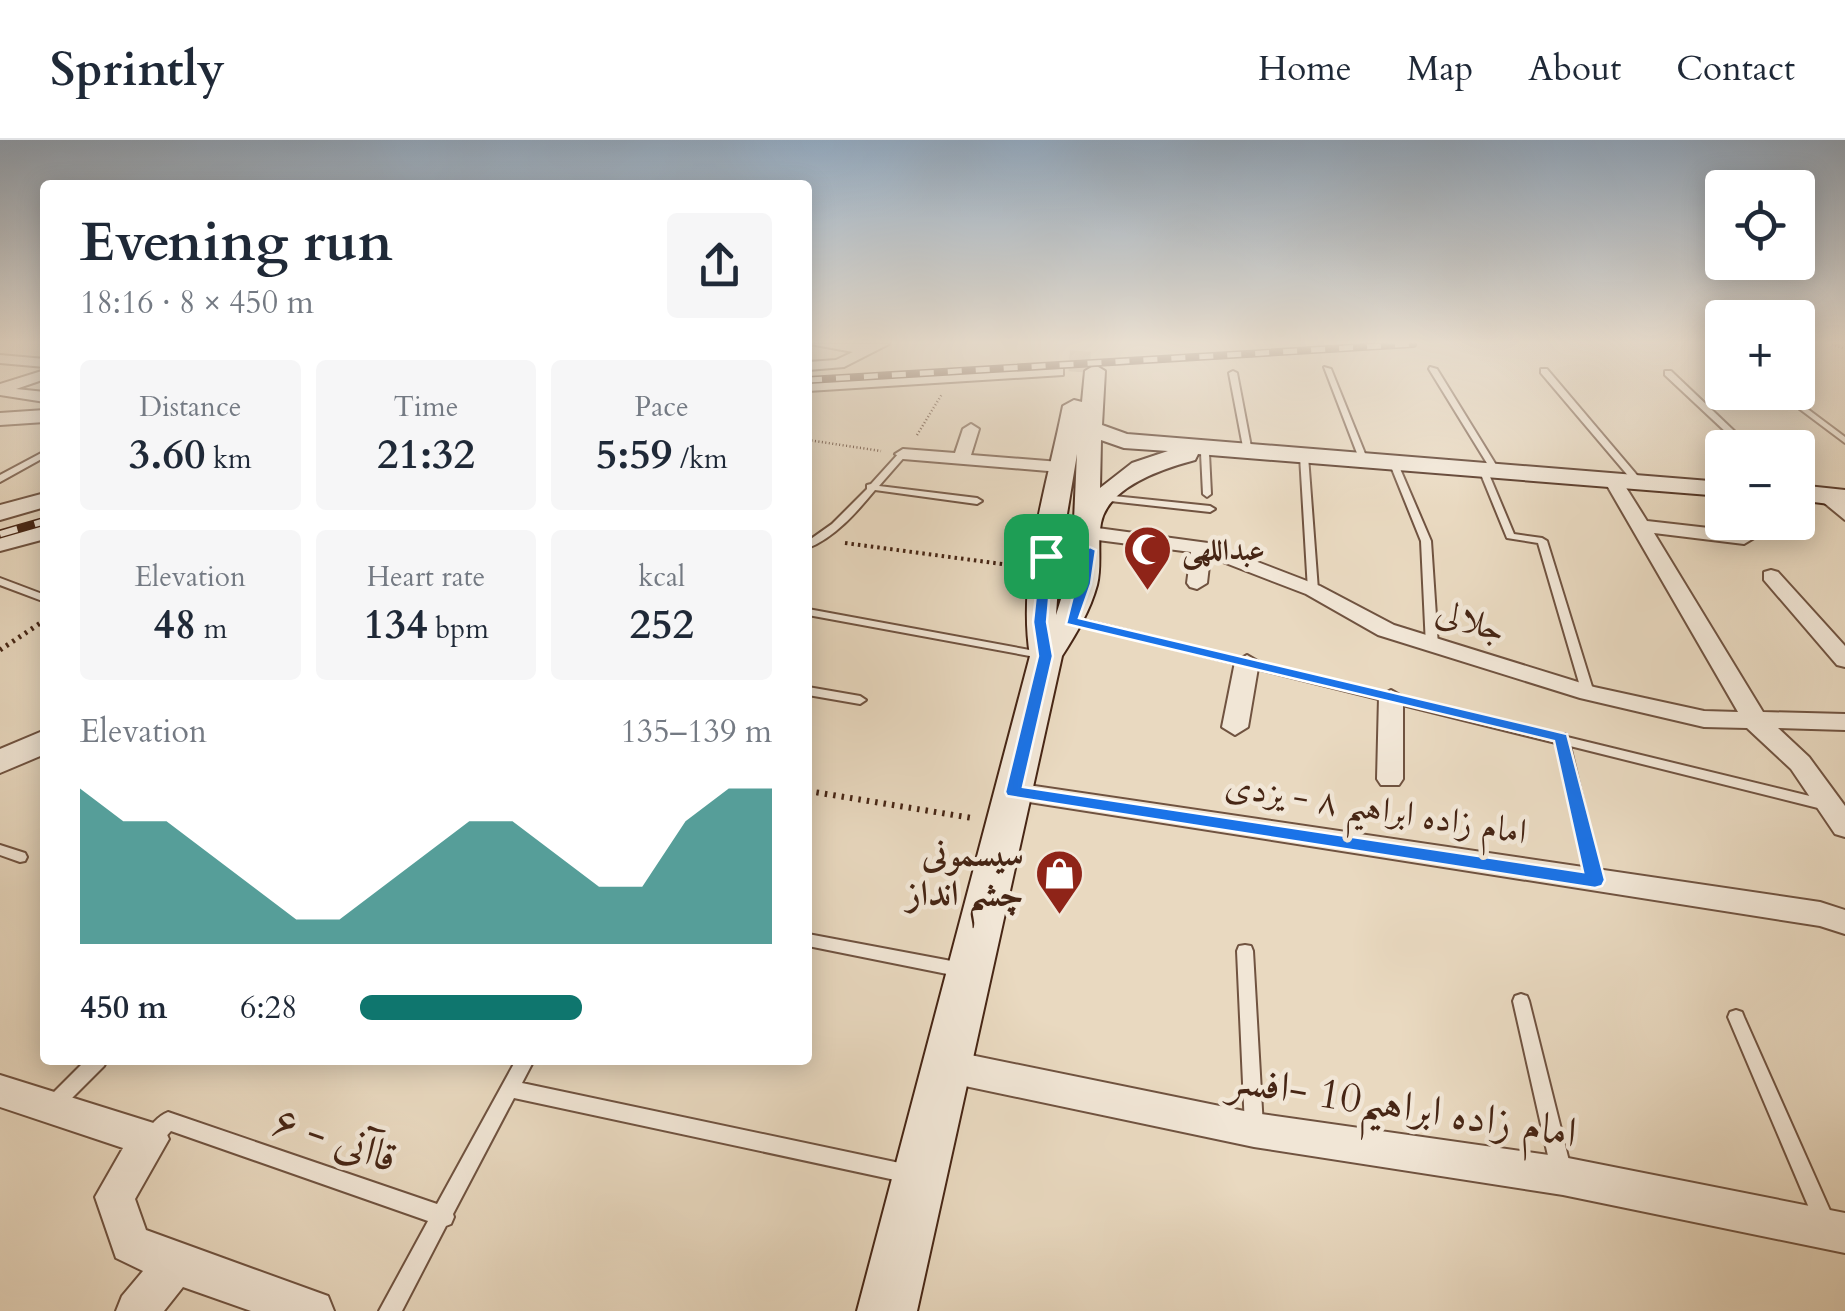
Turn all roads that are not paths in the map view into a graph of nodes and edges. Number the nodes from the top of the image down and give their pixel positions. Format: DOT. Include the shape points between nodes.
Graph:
graph roads {
  1 [pos="1074,399"];
  2 [pos="1084,399"];
  3 [pos="1238,399"];
  4 [pos="1339,399"];
  5 [pos="1450,399"];
  6 [pos="1564,399"];
  7 [pos="1695,399"];
  8 [pos="0,410"];
  9 [pos="1804,410"];
  10 [pos="40,411"];
  11 [pos="40,412"];
  12 [pos="0,418"];
  13 [pos="1092,429"];
  14 [pos="971,430"];
  15 [pos="1729,430"];
  16 [pos="1845,441"];
  17 [pos="1248,452"];
  18 [pos="1205,453"];
  19 [pos="903,454"];
  20 [pos="1304,456"];
  21 [pos="40,457"];
  22 [pos="962,459"];
  23 [pos="1364,462"];
  24 [pos="1394,464"];
  25 [pos="1060,468"];
  26 [pos="1491,473"];
  27 [pos="0,479"];
  28 [pos="1626,483"];
  29 [pos="870,488"];
  30 [pos="1705,488"];
  31 [pos="1207,494"];
  32 [pos="40,501"];
  33 [pos="977,501"];
  34 [pos="1210,509"];
  35 [pos="0,513"];
  36 [pos="1093,525"];
  37 [pos="1640,526"];
  38 [pos="40,532"];
  39 [pos="1705,534"];
  40 [pos="812,542"];
  41 [pos="0,543"];
  42 [pos="1200,547"];
  43 [pos="1046,563"];
  44 [pos="1771,576"];
  45 [pos="0,581"];
  46 [pos="1197,583"];
  47 [pos="1313,590"];
  48 [pos="40,597"];
  49 [pos="812,612"];
  50 [pos="1059,638"];
  51 [pos="1432,646"];
  52 [pos="1845,660"];
  53 [pos="1247,662"];
  54 [pos="812,692"];
  55 [pos="1588,693"];
  56 [pos="1391,697"];
  57 [pos="860,700"];
  58 [pos="1756,722"];
  59 [pos="1845,722"];
  60 [pos="1235,727"];
  61 [pos="1561,737"];
  62 [pos="40,743"];
  63 [pos="0,762"];
  64 [pos="1390,779"];
  65 [pos="1828,805"];
  66 [pos="1009,807"];
  67 [pos="1845,827"];
  68 [pos="0,850"];
  69 [pos="20,857"];
  70 [pos="1595,880"];
  71 [pos="1845,922"];
  72 [pos="812,941"];
  73 [pos="1245,950"];
  74 [pos="969,972"];
  75 [pos="1520,1001"];
  76 [pos="1736,1016"];
  77 [pos="93,1065"];
  78 [pos="522,1065"];
  79 [pos="946,1066"];
  80 [pos="510,1089"];
  81 [pos="0,1091"];
  82 [pos="51,1107"];
  83 [pos="1254,1130"];
  84 [pos="150,1139"];
  85 [pos="920,1176"];
  86 [pos="1563,1176"];
  87 [pos="444,1217"];
  88 [pos="1836,1231"];
  89 [pos="175,1264"];
  90 [pos="136,1311"];
  91 [pos="312,1311"];
  92 [pos="390,1311"];
  93 [pos="887,1311"];
  1 -- 25 [label="main road"];
  2 -- 13 [label="main road"];
  3 -- 17 [label="lane"];
  4 -- 23 [label="lane"];
  5 -- 26 [label="lane"];
  6 -- 28 [label="lane"];
  7 -- 15 [label="lane"];
  8 -- 10 [label="street"];
  9 -- 16 [label="lane"];
  11 -- 12 [label="street"];
  13 -- 17 [label="main road" via="1124,441"];
  13 -- 36 [label="main road"];
  14 -- 22 [label="street"];
  17 -- 18 [label="main road"];
  17 -- 20 [label="main road"];
  18 -- 31 [label="lane"];
  18 -- 36 [label="main road" via="1159,459 1122,477"];
  19 -- 22 [label="street"];
  19 -- 29 [label="lane"];
  20 -- 23 [label="main road"];
  20 -- 47 [label="lane"];
  21 -- 27 [label="lane"];
  22 -- 25 [label="street"];
  23 -- 24 [label="main road"];
  24 -- 26 [label="main road"];
  24 -- 51 [label="lane" via="1426,541"];
  25 -- 43 [label="main road"];
  26 -- 28 [label="main road"];
  26 -- 55 [label="lane" via="1510,536 1542,541"];
  28 -- 30 [label="main road"];
  28 -- 37 [label="street"];
  29 -- 33 [label="lane"];
  29 -- 40 [label="lane" via="848,520"];
  32 -- 35 [label="street"];
  34 -- 36 [label="lane"];
  36 -- 42 [label="street, جلالی"];
  36 -- 43 [label="main road" via="1073,564"];
  36 -- 50 [label="main road" via="1085,584"];
  37 -- 39 [label="street"];
  37 -- 58 [label="street"];
  38 -- 41 [label="street"];
  42 -- 46 [label="street"];
  42 -- 47 [label="street, جلالی"];
  43 -- 50 [label="main road" via="1040,622"];
  44 -- 52 [label="street"];
  45 -- 48 [label="lane"];
  47 -- 51 [label="street, جلالی" via="1386,630"];
  49 -- 50 [label="lane"];
  50 -- 53 [label="lane"];
  50 -- 66 [label="main road"];
  51 -- 55 [label="street, جلالی"];
  53 -- 56 [label="lane"];
  53 -- 60 [label="street"];
  54 -- 57 [label="lane"];
  55 -- 58 [label="street, جلالی"];
  56 -- 61 [label="lane"];
  56 -- 64 [label="street"];
  58 -- 59 [label="street, جلالی"];
  58 -- 65 [label="street" via="1800,763"];
  61 -- 65 [label="lane"];
  61 -- 70 [label="lane"];
  62 -- 63 [label="street"];
  65 -- 67 [label="street"];
  66 -- 70 [label="street, امام زاده ابراهیم ۸ - یزدی"];
  66 -- 74 [label="main road"];
  68 -- 69 [label="lane"];
  70 -- 71 [label="street, امام زاده ابراهیم ۸ - یزدی"];
  72 -- 74 [label="lane"];
  73 -- 83 [label="lane"];
  74 -- 79 [label="main road"];
  75 -- 86 [label="lane"];
  76 -- 88 [label="lane"];
  77 -- 82 [label="lane"];
  78 -- 80 [label="lane"];
  79 -- 83 [label="street, امام زاده ابراهیم10 -افسر"];
  79 -- 85 [label="main road"];
  80 -- 85 [label="lane"];
  80 -- 87 [label="lane"];
  81 -- 82 [label="street"];
  82 -- 84 [label="street"];
  83 -- 86 [label="street, امام زاده ابراهیم10 -افسر"];
  84 -- 87 [label="lane, ۶ - قاآنی" via="168,1121"];
  84 -- 89 [label="street" via="116,1197 130,1244"];
  85 -- 93 [label="main road"];
  86 -- 88 [label="street, امام زاده ابراهیم10 -افسر"];
  87 -- 92 [label="lane"];
  89 -- 90 [label="street"];
  89 -- 91 [label="street"];
}
